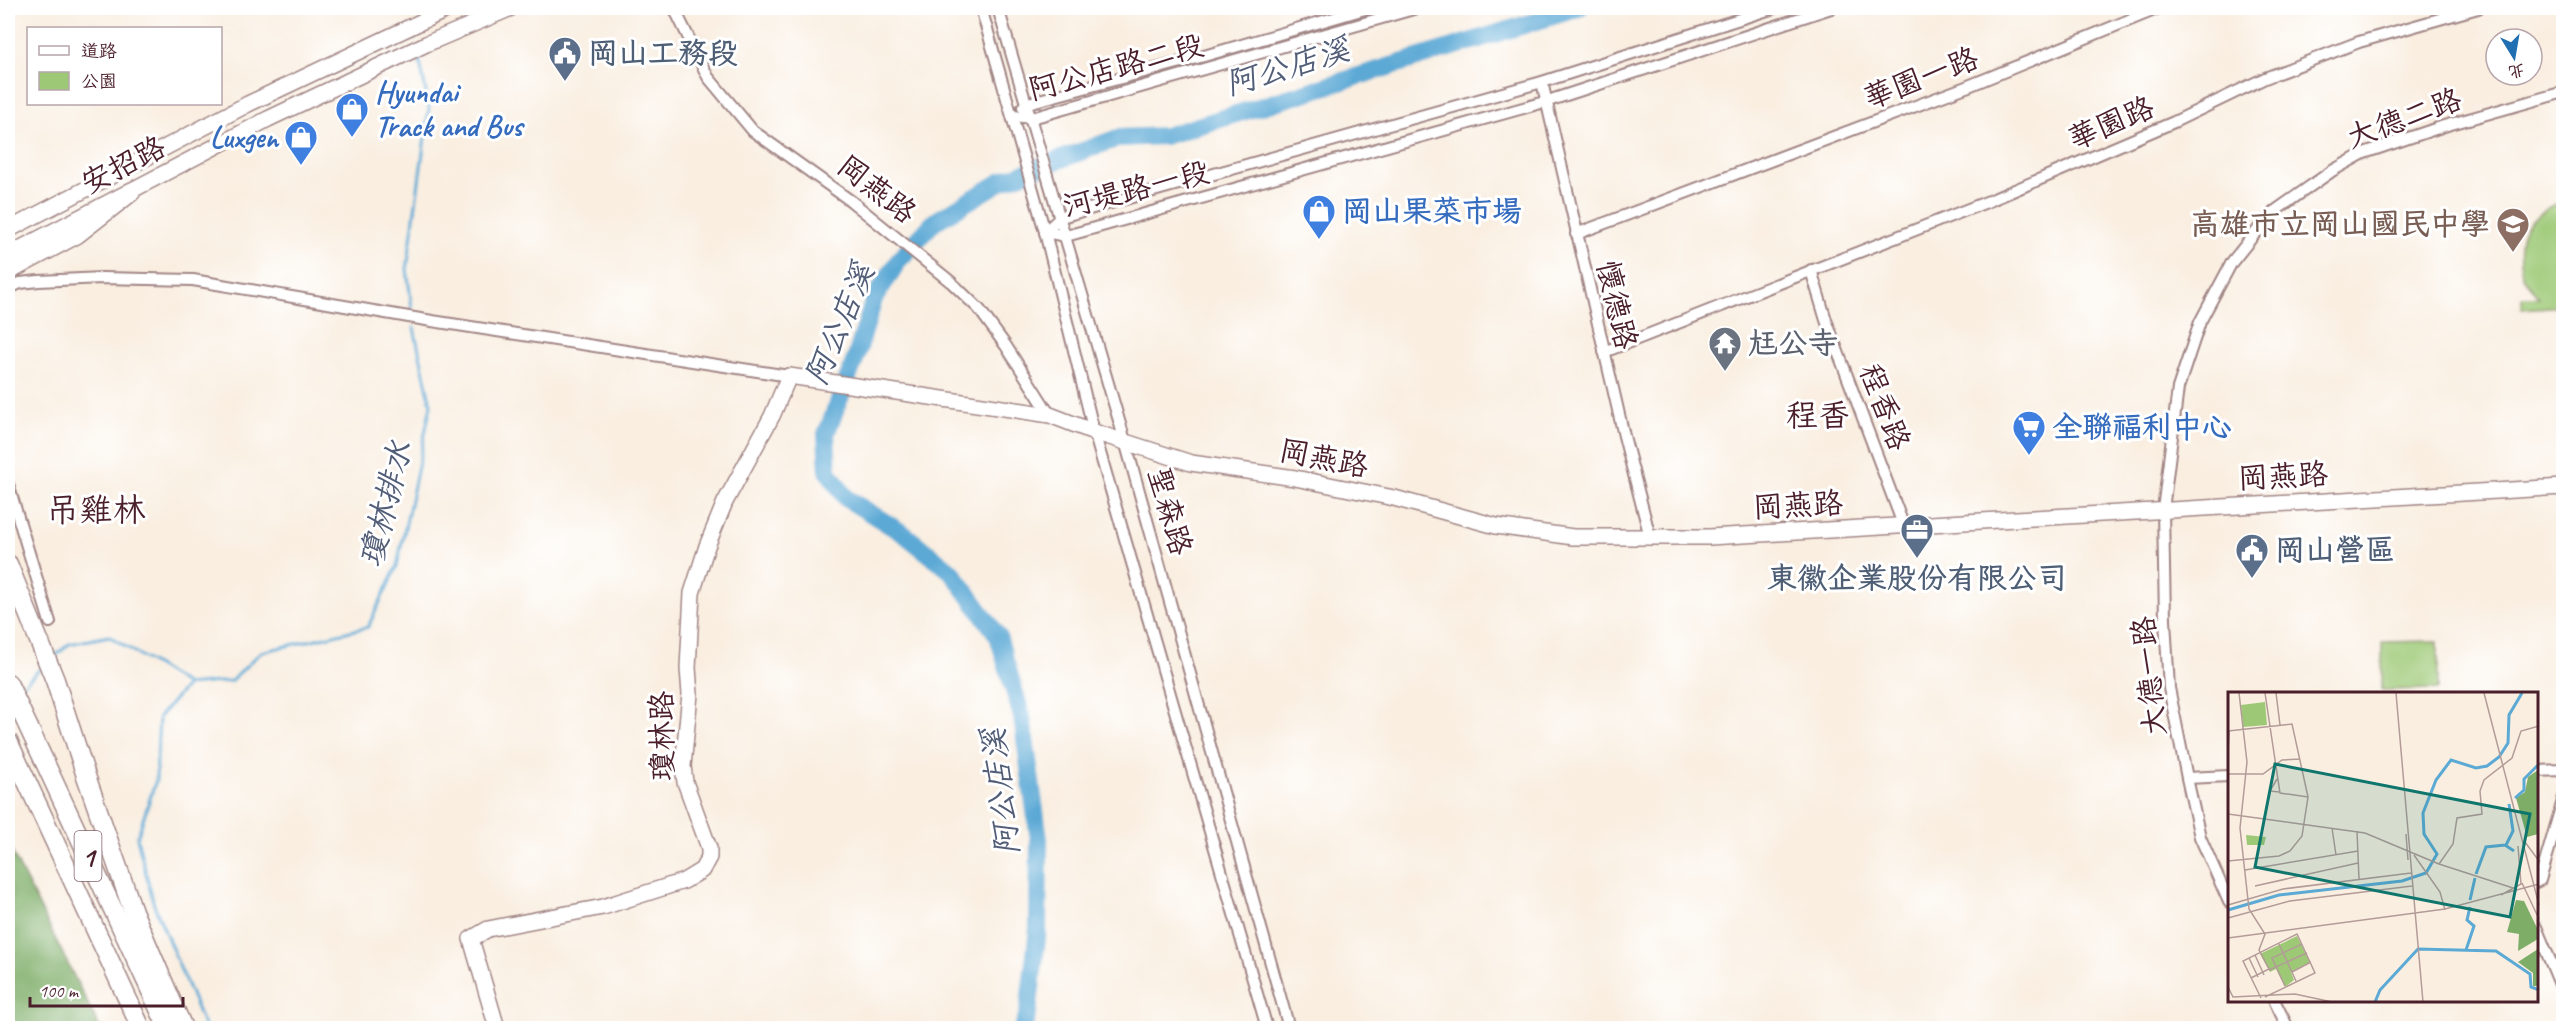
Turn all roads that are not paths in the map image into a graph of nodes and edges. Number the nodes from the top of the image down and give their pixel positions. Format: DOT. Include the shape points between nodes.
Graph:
graph roads {
  1 [pos="450,8"];
  2 [pos="674,8"];
  3 [pos="981,8"];
  4 [pos="998,8"];
  5 [pos="1368,8"];
  6 [pos="1417,8"];
  7 [pos="1774,8"];
  8 [pos="1831,8"];
  9 [pos="2159,8"];
  10 [pos="2478,8"];
  11 [pos="501,9"];
  12 [pos="387,38"];
  13 [pos="396,58"];
  14 [pos="1542,82"];
  15 [pos="2564,92"];
  16 [pos="1548,101"];
  17 [pos="1028,103"];
  18 [pos="1013,116"];
  19 [pos="1032,118"];
  20 [pos="131,192"];
  21 [pos="1059,212"];
  22 [pos="8,230"];
  23 [pos="1046,232"];
  24 [pos="1576,234"];
  25 [pos="1066,236"];
  26 [pos="8,255"];
  27 [pos="1811,270"];
  28 [pos="8,271"];
  29 [pos="8,289"];
  30 [pos="1604,352"];
  31 [pos="789,376"];
  32 [pos="1050,415"];
  33 [pos="1094,432"];
  34 [pos="1125,441"];
  35 [pos="8,484"];
  36 [pos="2564,487"];
  37 [pos="2163,510"];
  38 [pos="1904,526"];
  39 [pos="1650,537"];
  40 [pos="8,564"];
  41 [pos="50,622"];
  42 [pos="8,683"];
  43 [pos="8,741"];
  44 [pos="8,769"];
  45 [pos="2564,770"];
  46 [pos="2538,771"];
  47 [pos="2228,776"];
  48 [pos="2187,778"];
  49 [pos="2564,797"];
  50 [pos="2538,881"];
  51 [pos="2228,900"];
  52 [pos="2538,932"];
  53 [pos="2564,994"];
  54 [pos="2275,1003"];
  55 [pos="139,1025"];
  56 [pos="168,1029"];
  57 [pos="183,1029"];
  58 [pos="497,1029"];
  59 [pos="1266,1029"];
  60 [pos="1288,1029"];
  61 [pos="2288,1029"];
  1 -- 12 [label="street, 安招路"];
  2 -- 32 [label="street, 岡燕路" via="708,77 753,131 887,230 979,309"];
  3 -- 18 [label="street, 聖森路"];
  4 -- 17 [label="street, 聖森路"];
  5 -- 17 [label="street, 阿公店路二段"];
  6 -- 19 [label="street, 阿公店路二段"];
  7 -- 14 [label="street, 河堤路一段"];
  8 -- 16 [label="street, 河堤路一段"];
  9 -- 24 [label="street, 華園一路" via="1966,87"];
  10 -- 27 [label="street, 華園路" via="2359,42 2265,78 2174,122 1989,201"];
  11 -- 13 [label="street, 安招路"];
  12 -- 13 [label="street"];
  12 -- 22 [label="street, 安招路" via="239,109"];
  13 -- 20 [label="street, 安招路" via="268,119"];
  14 -- 16 [label="street, 懷德路"];
  14 -- 21 [label="street, 河堤路一段"];
  15 -- 37 [label="street, 大德二路" via="2364,153 2332,171 2265,221 2232,262 2200,322 2178,388"];
  16 -- 24 [label="street, 懷德路"];
  16 -- 25 [label="street, 河堤路一段"];
  17 -- 18 [label="street, 阿公店路二段"];
  17 -- 19 [label="street, 聖森路"];
  18 -- 19 [label="street, 阿公店路二段"];
  18 -- 23 [label="street, 聖森路"];
  19 -- 21 [label="street, 聖森路"];
  20 -- 26 [label="street, 安招路"];
  20 -- 28 [label="highway" via="77,234"];
  21 -- 23 [label="street, 河堤路一段"];
  21 -- 25 [label="street, 聖森路"];
  23 -- 25 [label="street, 河堤路一段"];
  23 -- 33 [label="street, 聖森路"];
  24 -- 30 [label="street, 懷德路"];
  25 -- 34 [label="street, 聖森路"];
  27 -- 30 [label="street, 華園路"];
  27 -- 38 [label="street, 程香路"];
  29 -- 31 [label="street" via="39,281 193,280"];
  30 -- 39 [label="street, 懷德路"];
  31 -- 32 [label="street, 岡燕路"];
  31 -- 58 [label="street, 瓊林路" via="772,417 725,502 692,592 690,694 683,766 709,857 702,870 684,881 603,907 488,930 471,939"];
  32 -- 33 [label="street, 岡燕路"];
  33 -- 34 [label="street, 岡燕路"];
  33 -- 59 [label="street, 聖森路"];
  34 -- 39 [label="street, 岡燕路" via="1191,463 1295,478 1497,526 1573,537"];
  34 -- 60 [label="street, 聖森路"];
  35 -- 41 [label="street"];
  36 -- 37 [label="street, 岡燕路"];
  37 -- 38 [label="street, 岡燕路"];
  37 -- 48 [label="street, 大德一路" via="2169,688"];
  38 -- 39 [label="street, 岡燕路"];
  40 -- 57 [label="highway" via="55,680 134,911"];
  42 -- 56 [label="highway, 1"];
  43 -- 55 [label="highway, 1"];
  44 -- 55 [label="highway"];
  45 -- 46 [label="street"];
  47 -- 48 [label="street"];
  48 -- 51 [label="street, 大德一路" via="2200,837"];
  49 -- 50 [label="street"];
  52 -- 53 [label="street"];
  54 -- 61 [label="street"];
}
